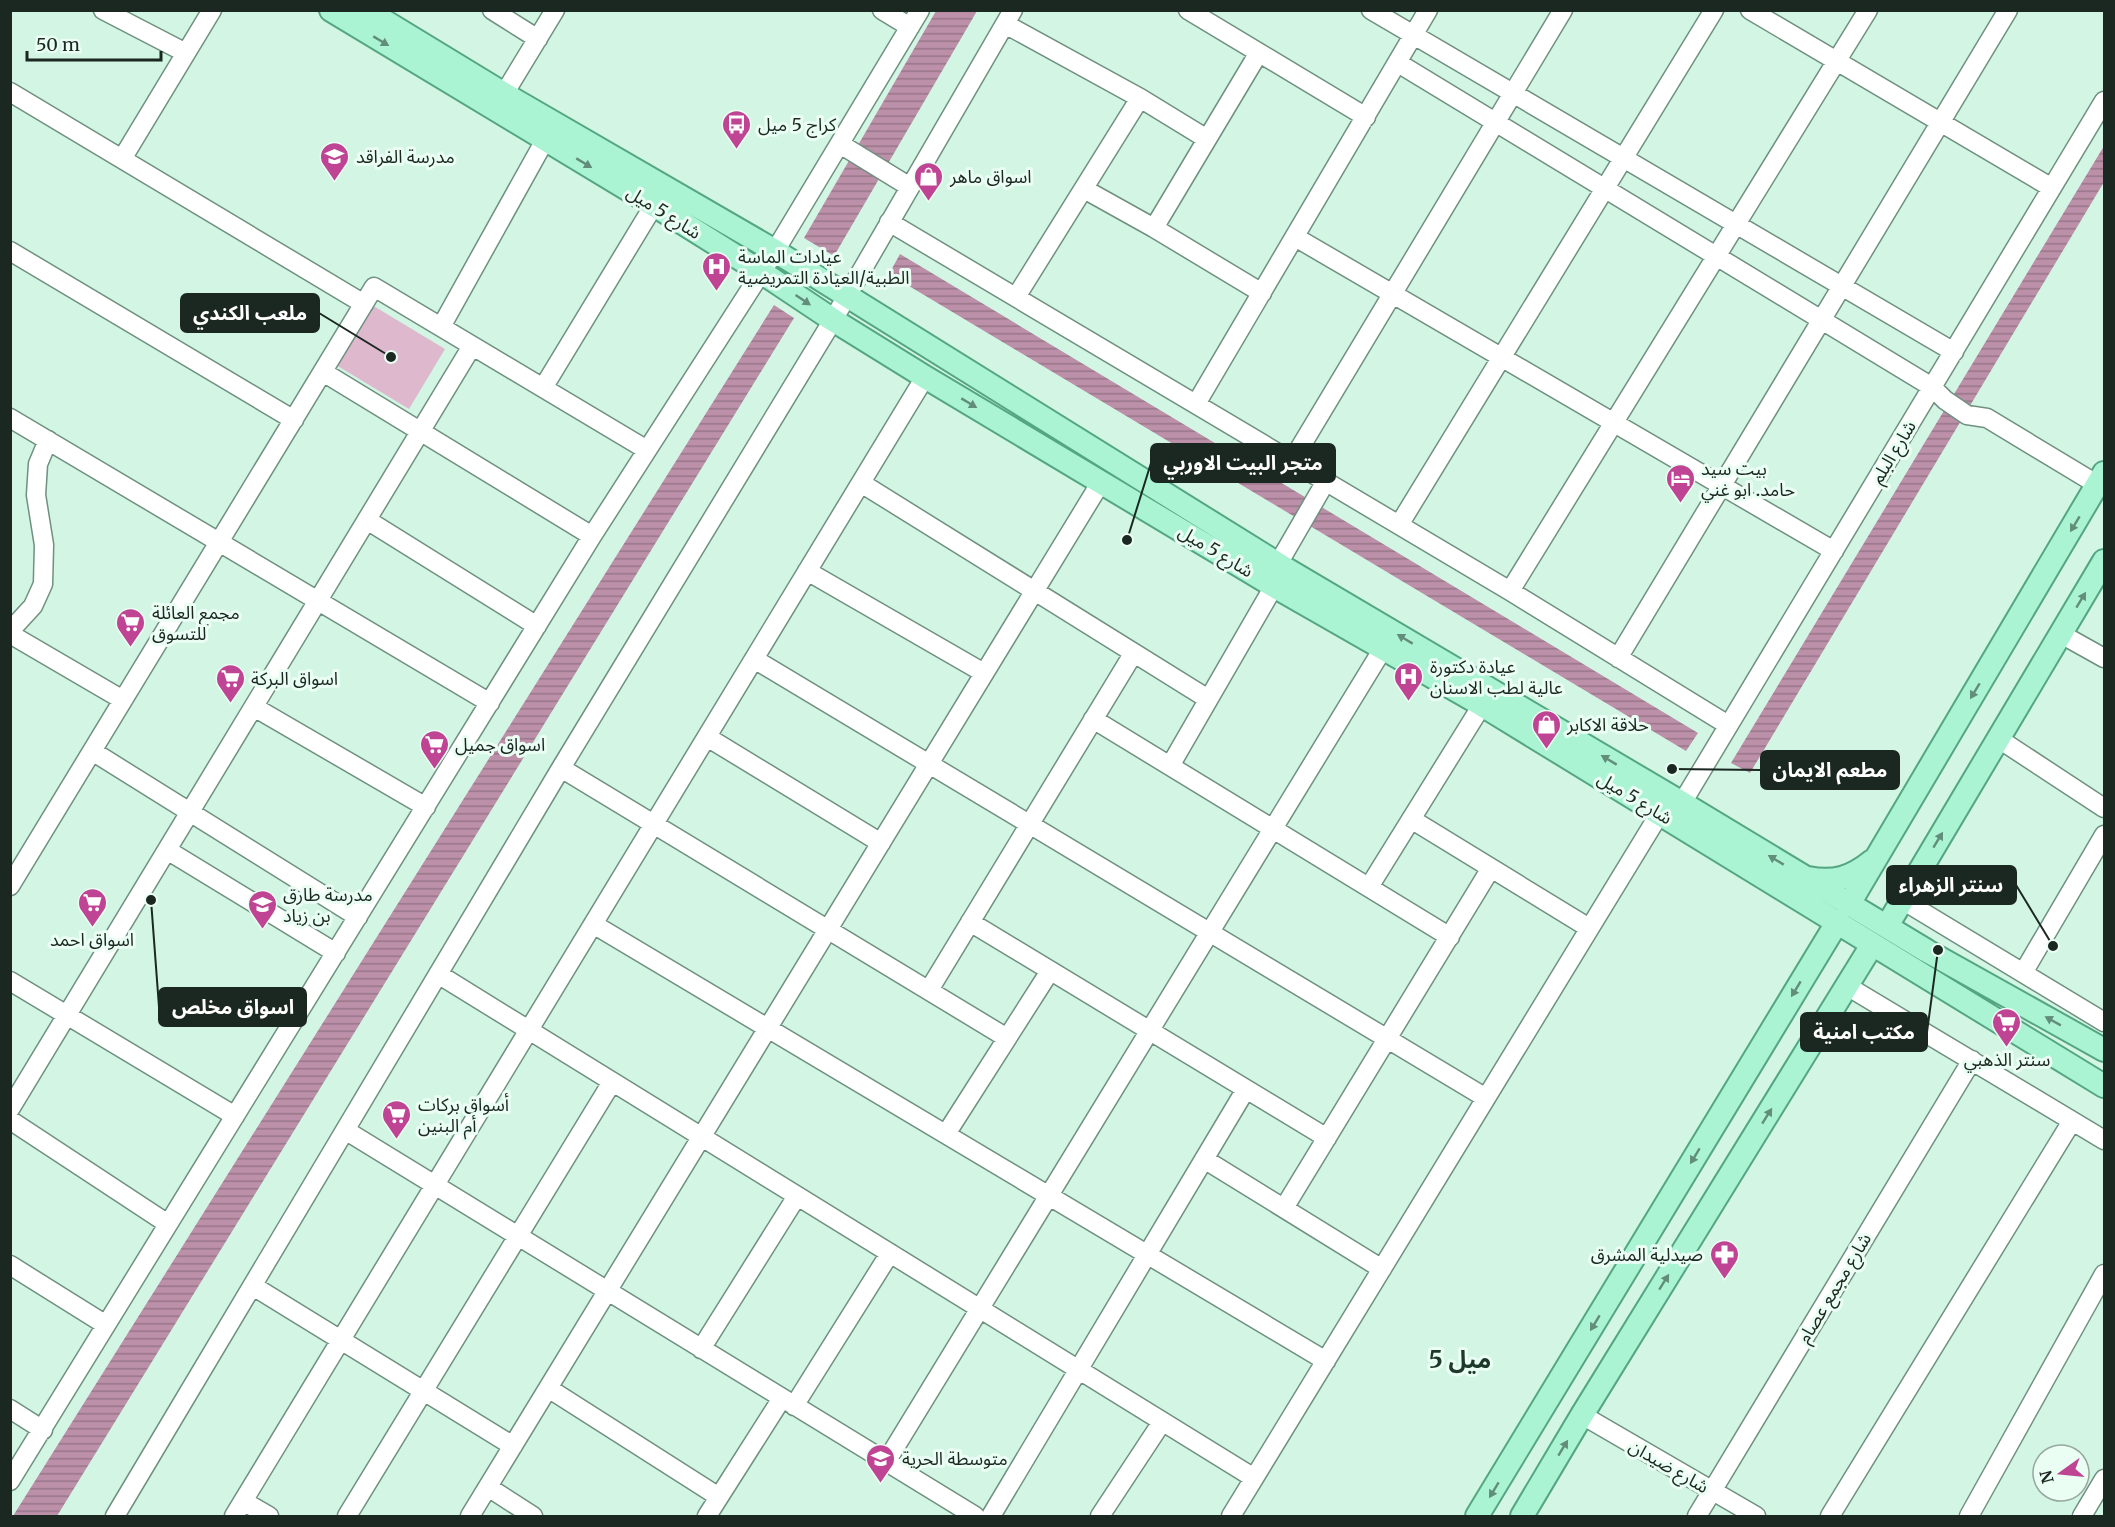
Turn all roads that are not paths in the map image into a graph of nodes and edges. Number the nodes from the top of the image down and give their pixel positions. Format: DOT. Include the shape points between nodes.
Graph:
graph roads {
  1 [pos="103,10"];
  2 [pos="212,10"];
  3 [pos="331,10"];
  4 [pos="366,10"];
  5 [pos="492,10"];
  6 [pos="555,10"];
  7 [pos="882,10"];
  8 [pos="920,10"];
  9 [pos="1371,10"];
  10 [pos="1428,10"];
  11 [pos="1563,10"];
  12 [pos="1714,10"];
  13 [pos="1750,10"];
  14 [pos="1868,10"];
  15 [pos="2008,10"];
  16 [pos="1198,13"];
  17 [pos="1009,17"];
  18 [pos="910,27"];
  19 [pos="1414,36"];
  20 [pos="538,39"];
  21 [pos="186,53"];
  22 [pos="1258,54"];
  23 [pos="1837,61"];
  24 [pos="1398,63"];
  25 [pos="10,92"];
  26 [pos="504,94"];
  27 [pos="1513,94"];
  28 [pos="1140,98"];
  29 [pos="2104,101"];
  30 [pos="1366,117"];
  31 [pos="1496,123"];
  32 [pos="1941,123"];
  33 [pos="1207,139"];
  34 [pos="545,140"];
  35 [pos="840,144"];
  36 [pos="122,159"];
  37 [pos="1624,159"];
  38 [pos="910,187"];
  39 [pos="2052,188"];
  40 [pos="1084,189"];
  41 [pos="1605,189"];
  42 [pos="654,205"];
  43 [pos="889,222"];
  44 [pos="1736,225"];
  45 [pos="1154,228"];
  46 [pos="1295,237"];
  47 [pos="775,250"];
  48 [pos="10,251"];
  49 [pos="1716,256"];
  50 [pos="761,272"];
  51 [pos="1842,287"];
  52 [pos="1262,293"];
  53 [pos="1393,294"];
  54 [pos="846,296"];
  55 [pos="1016,297"];
  56 [pos="364,304"];
  57 [pos="833,320"];
  58 [pos="1821,320"];
  59 [pos="441,327"];
  60 [pos="472,346"];
  61 [pos="1954,352"];
  62 [pos="1502,357"];
  63 [pos="323,372"];
  64 [pos="926,377"];
  65 [pos="543,388"];
  66 [pos="1939,394"];
  67 [pos="1196,404"];
  68 [pos="10,418"];
  69 [pos="294,420"];
  70 [pos="1614,422"];
  71 [pos="420,432"];
  72 [pos="48,440"];
  73 [pos="647,450"];
  74 [pos="1292,461"];
  75 [pos="2101,479"];
  76 [pos="1326,481"];
  77 [pos="1101,482"];
  78 [pos="861,483"];
  79 [pos="1722,486"];
  80 [pos="367,519"];
  81 [pos="1399,525"];
  82 [pos="592,537"];
  83 [pos="219,542"];
  84 [pos="1834,551"];
  85 [pos="2104,561"];
  86 [pos="1278,564"];
  87 [pos="807,571"];
  88 [pos="1275,586"];
  89 [pos="1034,591"];
  90 [pos="1510,591"];
  91 [pos="318,601"];
  92 [pos="537,626"];
  93 [pos="10,633"];
  94 [pos="2061,634"];
  95 [pos="1384,647"];
  96 [pos="1133,654"];
  97 [pos="1618,658"];
  98 [pos="2104,658"];
  99 [pos="754,659"];
  100 [pos="984,673"];
  101 [pos="1208,699"];
  102 [pos="123,700"];
  103 [pos="490,703"];
  104 [pos="1482,705"];
  105 [pos="254,707"];
  106 [pos="1093,719"];
  107 [pos="1728,725"];
  108 [pos="707,737"];
  109 [pos="1999,739"];
  110 [pos="92,751"];
  111 [pos="929,764"];
  112 [pos="1170,766"];
  113 [pos="561,768"];
  114 [pos="1682,803"];
  115 [pos="426,807"];
  116 [pos="2104,808"];
  117 [pos="190,812"];
  118 [pos="1660,813"];
  119 [pos="1411,819"];
  120 [pos="654,824"];
  121 [pos="1030,824"];
  122 [pos="1272,829"];
  123 [pos="2104,835"];
  124 [pos="880,843"];
  125 [pos="167,850"];
  126 [pos="1877,857"];
  127 [pos="1491,868"];
  128 [pos="1797,885"];
  129 [pos="10,886"];
  130 [pos="1369,887"];
  131 [pos="1910,894"];
  132 [pos="1843,913"];
  133 [pos="358,916"];
  134 [pos="970,922"];
  135 [pos="593,924"];
  136 [pos="1887,926"];
  137 [pos="1589,928"];
  138 [pos="828,930"];
  139 [pos="1209,932"];
  140 [pos="1449,937"];
  141 [pos="1872,945"];
  142 [pos="1927,951"];
  143 [pos="336,953"];
  144 [pos="1815,959"];
  145 [pos="1912,969"];
  146 [pos="1050,971"];
  147 [pos="2024,973"];
  148 [pos="438,974"];
  149 [pos="10,981"];
  150 [pos="1849,984"];
  151 [pos="928,990"];
  152 [pos="68,1015"];
  153 [pos="2104,1022"];
  154 [pos="768,1028"];
  155 [pos="529,1030"];
  156 [pos="1149,1030"];
  157 [pos="1007,1038"];
  158 [pos="1388,1039"];
  159 [pos="2104,1050"];
  160 [pos="1972,1060"];
  161 [pos="612,1082"];
  162 [pos="2104,1086"];
  163 [pos="1246,1089"];
  164 [pos="1486,1098"];
  165 [pos="10,1109"];
  166 [pos="235,1116"];
  167 [pos="10,1120"];
  168 [pos="2072,1121"];
  169 [pos="345,1130"];
  170 [pos="946,1134"];
  171 [pos="701,1137"];
  172 [pos="1327,1138"];
  173 [pos="2104,1140"];
  174 [pos="1204,1159"];
  175 [pos="435,1185"];
  176 [pos="1048,1195"];
  177 [pos="797,1196"];
  178 [pos="1284,1208"];
  179 [pos="168,1224"];
  180 [pos="518,1236"];
  181 [pos="890,1253"];
  182 [pos="1147,1254"];
  183 [pos="10,1264"];
  184 [pos="1382,1269"];
  185 [pos="2104,1274"];
  186 [pos="253,1286"];
  187 [pos="608,1291"];
  188 [pos="979,1309"];
  189 [pos="106,1324"];
  190 [pos="341,1340"];
  191 [pos="701,1349"];
  192 [pos="1326,1361"];
  193 [pos="1078,1370"];
  194 [pos="548,1388"];
  195 [pos="423,1391"];
  196 [pos="788,1402"];
  197 [pos="10,1410"];
  198 [pos="1582,1415"];
  199 [pos="1162,1422"];
  200 [pos="43,1430"];
  201 [pos="513,1446"];
  202 [pos="886,1462"];
  203 [pos="1254,1478"];
  204 [pos="2104,1479"];
  205 [pos="10,1481"];
  206 [pos="488,1488"];
  207 [pos="1712,1491"];
  208 [pos="719,1497"];
  209 [pos="238,1509"];
  210 [pos="115,1516"];
  211 [pos="269,1516"];
  212 [pos="347,1516"];
  213 [pos="470,1516"];
  214 [pos="533,1516"];
  215 [pos="707,1516"];
  216 [pos="975,1516"];
  217 [pos="991,1516"];
  218 [pos="1100,1516"];
  219 [pos="1231,1516"];
  220 [pos="1478,1516"];
  221 [pos="1522,1516"];
  222 [pos="1697,1516"];
  223 [pos="1756,1516"];
  224 [pos="1830,1516"];
  225 [pos="1969,1516"];
  226 [pos="2082,1516"];
  1 -- 21 [label="street"];
  2 -- 21 [label="street"];
  3 -- 34 [label="main road, شارع 5 ميل, one-way"];
  4 -- 26 [label="main road, شارع 5 ميل"];
  5 -- 20 [label="street"];
  6 -- 20 [label="street"];
  7 -- 18 [label="street"];
  8 -- 18 [label="street"];
  9 -- 19 [label="street"];
  10 -- 19 [label="street"];
  11 -- 27 [label="street"];
  12 -- 37 [label="street"];
  13 -- 23 [label="street"];
  14 -- 23 [label="street"];
  15 -- 32 [label="street"];
  16 -- 22 [label="street"];
  17 -- 28 [label="street"];
  17 -- 38 [label="street"];
  18 -- 35 [label="street"];
  19 -- 24 [label="street"];
  19 -- 27 [label="street"];
  20 -- 26 [label="street"];
  21 -- 36 [label="street"];
  22 -- 30 [label="street"];
  22 -- 33 [label="street"];
  23 -- 32 [label="street"];
  23 -- 44 [label="street"];
  24 -- 30 [label="street"];
  24 -- 31 [label="street"];
  25 -- 36 [label="street"];
  26 -- 47 [label="main road, شارع 5 ميل"];
  27 -- 31 [label="street"];
  27 -- 37 [label="street"];
  28 -- 33 [label="street"];
  28 -- 40 [label="street"];
  29 -- 39 [label="street, شارع البلم"];
  30 -- 46 [label="street"];
  31 -- 41 [label="street"];
  31 -- 53 [label="street"];
  32 -- 39 [label="street"];
  32 -- 51 [label="street"];
  33 -- 45 [label="street"];
  34 -- 42 [label="main road, شارع 5 ميل, one-way"];
  34 -- 59 [label="street"];
  35 -- 38 [label="street"];
  35 -- 47 [label="street"];
  36 -- 56 [label="street"];
  37 -- 41 [label="street"];
  37 -- 44 [label="street"];
  38 -- 43 [label="street"];
  39 -- 61 [label="street, شارع البلم"];
  40 -- 45 [label="street"];
  40 -- 55 [label="street"];
  41 -- 49 [label="street"];
  41 -- 62 [label="street"];
  42 -- 50 [label="main road, شارع 5 ميل"];
  42 -- 65 [label="street"];
  43 -- 54 [label="street"];
  43 -- 55 [label="street"];
  44 -- 49 [label="street"];
  44 -- 51 [label="street"];
  45 -- 52 [label="street"];
  46 -- 52 [label="street"];
  46 -- 53 [label="street"];
  47 -- 50 [label="street"];
  47 -- 54 [label="main road, شارع 5 ميل"];
  48 -- 69 [label="street"];
  49 -- 58 [label="street"];
  49 -- 70 [label="street"];
  50 -- 57 [label="main road, شارع 5 ميل, one-way"];
  50 -- 73 [label="street"];
  51 -- 58 [label="street"];
  51 -- 61 [label="street"];
  52 -- 67 [label="street"];
  53 -- 62 [label="street"];
  53 -- 74 [label="street"];
  54 -- 57 [label="street"];
  54 -- 86 [label="main road, شارع 5 ميل"];
  55 -- 67 [label="street"];
  56 -- 59 [label="street" via="374,287"];
  56 -- 63 [label="street"];
  57 -- 64 [label="main road, شارع 5 ميل"];
  57 -- 113 [label="street"];
  58 -- 66 [label="street"];
  58 -- 79 [label="street"];
  59 -- 60 [label="street"];
  60 -- 65 [label="street"];
  60 -- 71 [label="street"];
  61 -- 66 [label="street, شارع البلم"];
  62 -- 70 [label="street"];
  62 -- 81 [label="street"];
  63 -- 69 [label="street"];
  63 -- 71 [label="street"];
  64 -- 77 [label="main road, شارع 5 ميل, one-way"];
  64 -- 78 [label="street"];
  65 -- 73 [label="street"];
  66 -- 75 [label="street" via="1967,415 1987,418"];
  66 -- 84 [label="street, شارع البلم"];
  67 -- 74 [label="street"];
  68 -- 72 [label="street"];
  69 -- 83 [label="street"];
  70 -- 79 [label="street"];
  70 -- 90 [label="street"];
  71 -- 80 [label="street"];
  71 -- 82 [label="street"];
  72 -- 83 [label="street"];
  72 -- 93 [label="street" via="38,464 36,495 44,545 43,584 33,606"];
  73 -- 82 [label="street"];
  74 -- 76 [label="street"];
  75 -- 126 [label="main road, one-way"];
  76 -- 81 [label="street"];
  76 -- 86 [label="street"];
  77 -- 88 [label="main road, شارع 5 ميل"];
  77 -- 89 [label="street"];
  78 -- 87 [label="street"];
  78 -- 89 [label="street"];
  79 -- 84 [label="street"];
  79 -- 97 [label="street"];
  80 -- 91 [label="street"];
  80 -- 92 [label="street"];
  81 -- 90 [label="street"];
  82 -- 92 [label="street"];
  83 -- 91 [label="street"];
  83 -- 102 [label="street"];
  84 -- 107 [label="street, شارع البلم"];
  94 -- 85 [label="main road, one-way"];
  114 -- 86 [label="main road, شارع 5 ميل, one-way"];
  87 -- 99 [label="street"];
  87 -- 100 [label="street"];
  88 -- 95 [label="main road, شارع 5 ميل"];
  88 -- 101 [label="street"];
  89 -- 96 [label="street"];
  89 -- 100 [label="street"];
  90 -- 97 [label="street"];
  91 -- 103 [label="street"];
  91 -- 105 [label="street"];
  92 -- 103 [label="street"];
  93 -- 102 [label="street"];
  94 -- 98 [label="street"];
  94 -- 109 [label="main road"];
  95 -- 104 [label="main road, شارع 5 ميل"];
  95 -- 122 [label="street"];
  96 -- 101 [label="street"];
  96 -- 106 [label="street"];
  97 -- 107 [label="street"];
  99 -- 108 [label="street"];
  99 -- 111 [label="street"];
  100 -- 111 [label="street"];
  101 -- 112 [label="street"];
  102 -- 110 [label="street"];
  103 -- 115 [label="street"];
  104 -- 118 [label="main road, شارع 5 ميل"];
  104 -- 119 [label="street"];
  105 -- 115 [label="street"];
  105 -- 117 [label="street"];
  106 -- 112 [label="street"];
  106 -- 121 [label="street"];
  107 -- 114 [label="street, شارع البلم"];
  108 -- 120 [label="street"];
  108 -- 124 [label="street"];
  109 -- 116 [label="street"];
  131 -- 109 [label="main road, one-way"];
  110 -- 117 [label="street"];
  110 -- 129 [label="street"];
  111 -- 121 [label="street"];
  111 -- 124 [label="street"];
  112 -- 122 [label="street"];
  113 -- 120 [label="street"];
  113 -- 148 [label="street"];
  128 -- 114 [label="main road, شارع 5 ميل, one-way"];
  115 -- 133 [label="street"];
  117 -- 125 [label="street"];
  117 -- 133 [label="street"];
  118 -- 128 [label="main road, شارع 5 ميل"];
  118 -- 137 [label="street"];
  119 -- 127 [label="street"];
  119 -- 130 [label="street"];
  120 -- 135 [label="street"];
  120 -- 138 [label="street"];
  121 -- 134 [label="street"];
  121 -- 139 [label="street"];
  122 -- 130 [label="street"];
  122 -- 139 [label="street"];
  123 -- 147 [label="street"];
  124 -- 138 [label="street"];
  125 -- 143 [label="street"];
  125 -- 152 [label="street"];
  126 -- 128 [label="main road" via="1855,874 1838,880"];
  126 -- 132 [label="main road"];
  127 -- 137 [label="street"];
  127 -- 140 [label="street"];
  128 -- 132 [label="main road, شارع 5 ميل"];
  128 -- 144 [label="main road" via="1817,930"];
  130 -- 140 [label="street"];
  131 -- 136 [label="main road"];
  131 -- 142 [label="main road" via="1911,924"];
  131 -- 147 [label="street"];
  132 -- 136 [label="main road, شارع 5 ميل"];
  132 -- 141 [label="main road, شارع 5 ميل"];
  132 -- 144 [label="main road"];
  133 -- 143 [label="street"];
  134 -- 146 [label="street"];
  134 -- 151 [label="street"];
  135 -- 154 [label="street"];
  135 -- 155 [label="street"];
  136 -- 142 [label="main road, شارع 5 ميل"];
  137 -- 164 [label="street"];
  138 -- 151 [label="street"];
  138 -- 154 [label="street"];
  139 -- 156 [label="street"];
  139 -- 158 [label="street"];
  140 -- 158 [label="street"];
  141 -- 145 [label="main road, شارع 5 ميل"];
  141 -- 150 [label="main road"];
  159 -- 142 [label="main road, شارع 5 ميل, one-way"];
  143 -- 166 [label="street"];
  144 -- 220 [label="main road, one-way"];
  145 -- 150 [label="main road" via="1893,964 1872,965"];
  145 -- 162 [label="main road, شارع 5 ميل"];
  146 -- 156 [label="street"];
  146 -- 157 [label="street"];
  147 -- 153 [label="street"];
  148 -- 155 [label="street"];
  148 -- 169 [label="street"];
  149 -- 152 [label="street"];
  150 -- 160 [label="street"];
  198 -- 150 [label="main road, one-way"];
  151 -- 157 [label="street"];
  152 -- 165 [label="street"];
  152 -- 166 [label="street"];
  154 -- 170 [label="street"];
  154 -- 171 [label="street"];
  155 -- 161 [label="street"];
  155 -- 175 [label="street"];
  156 -- 163 [label="street"];
  156 -- 176 [label="street"];
  157 -- 170 [label="street"];
  158 -- 164 [label="street"];
  158 -- 172 [label="street"];
  160 -- 168 [label="street"];
  160 -- 207 [label="street, شارع مجمع عصام"];
  161 -- 171 [label="street"];
  161 -- 180 [label="street"];
  163 -- 172 [label="street"];
  163 -- 174 [label="street"];
  164 -- 184 [label="street"];
  166 -- 179 [label="street"];
  167 -- 179 [label="street"];
  168 -- 173 [label="street"];
  168 -- 224 [label="street"];
  169 -- 175 [label="street"];
  169 -- 186 [label="street"];
  170 -- 176 [label="street"];
  171 -- 177 [label="street"];
  171 -- 187 [label="street"];
  172 -- 178 [label="street"];
  174 -- 178 [label="street"];
  174 -- 182 [label="street"];
  175 -- 180 [label="street"];
  175 -- 190 [label="street"];
  176 -- 182 [label="street"];
  176 -- 188 [label="street"];
  177 -- 181 [label="street"];
  177 -- 191 [label="street"];
  178 -- 184 [label="street"];
  179 -- 189 [label="street"];
  180 -- 187 [label="street"];
  180 -- 195 [label="street"];
  181 -- 188 [label="street"];
  181 -- 196 [label="street"];
  182 -- 192 [label="street"];
  182 -- 193 [label="street"];
  183 -- 189 [label="street"];
  184 -- 192 [label="street"];
  185 -- 225 [label="street"];
  186 -- 190 [label="street"];
  186 -- 210 [label="street"];
  187 -- 191 [label="street"];
  187 -- 194 [label="street"];
  188 -- 193 [label="street"];
  188 -- 202 [label="street"];
  189 -- 200 [label="street"];
  190 -- 195 [label="street"];
  190 -- 209 [label="street"];
  191 -- 196 [label="street"];
  192 -- 203 [label="street"];
  193 -- 199 [label="street"];
  193 -- 217 [label="street"];
  194 -- 201 [label="street"];
  194 -- 208 [label="street"];
  195 -- 201 [label="street"];
  195 -- 212 [label="street"];
  196 -- 202 [label="street"];
  196 -- 208 [label="street"];
  197 -- 200 [label="street"];
  198 -- 207 [label="street, شارع ضيدان"];
  221 -- 198 [label="main road, one-way"];
  199 -- 203 [label="street"];
  199 -- 218 [label="street"];
  200 -- 205 [label="street"];
  201 -- 206 [label="street"];
  202 -- 216 [label="street"];
  203 -- 219 [label="street"];
  204 -- 226 [label="street"];
  206 -- 213 [label="street"];
  206 -- 214 [label="street"];
  207 -- 222 [label="street, شارع مجمع عصام"];
  207 -- 223 [label="street, شارع ضيدان"];
  208 -- 215 [label="street"];
  209 -- 211 [label="street"];
}
